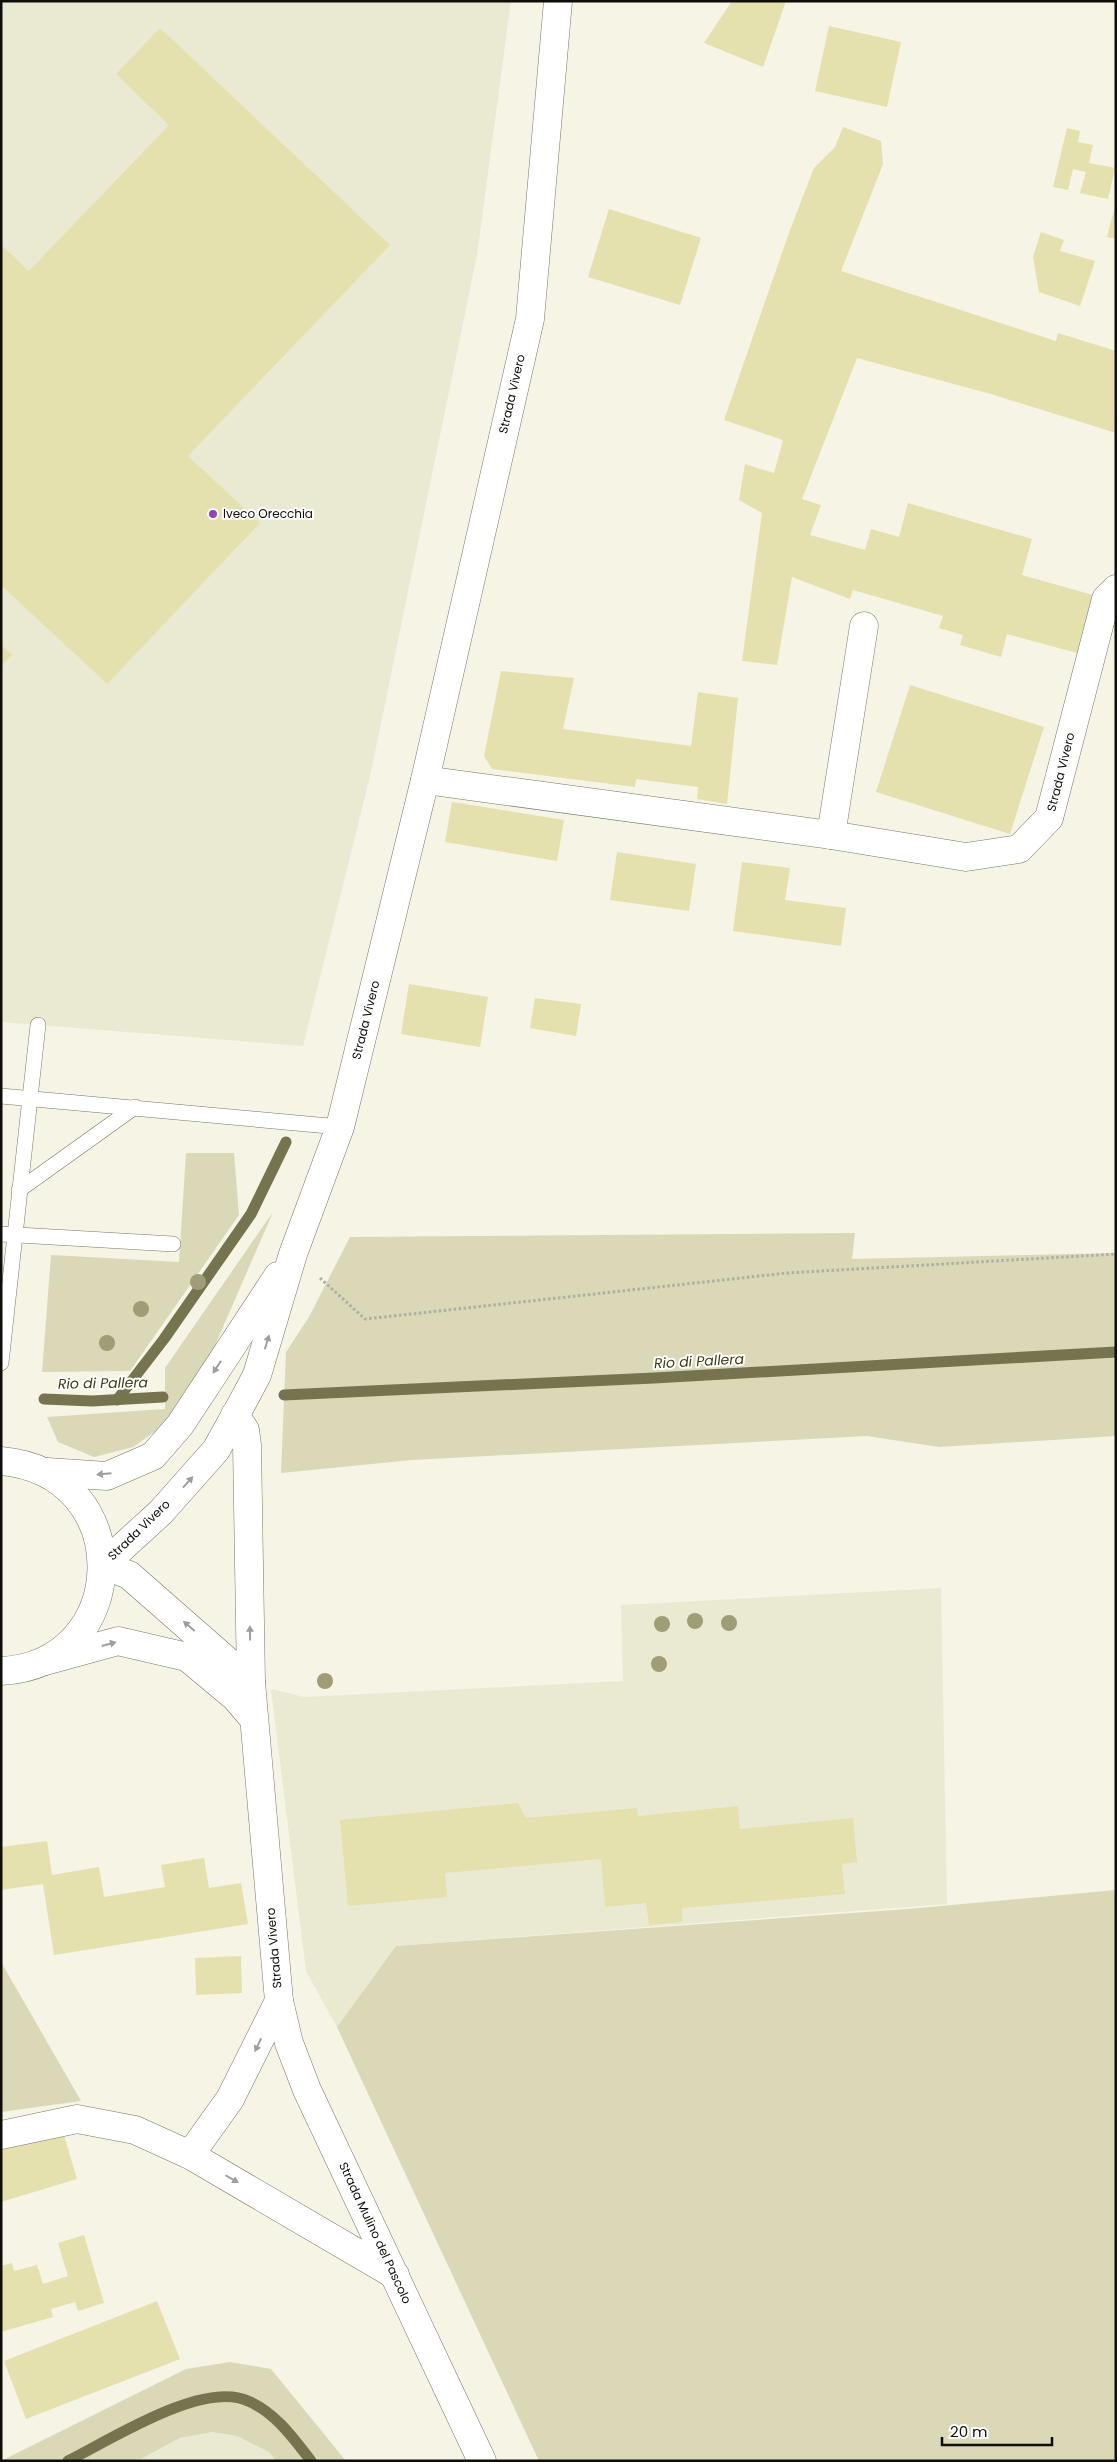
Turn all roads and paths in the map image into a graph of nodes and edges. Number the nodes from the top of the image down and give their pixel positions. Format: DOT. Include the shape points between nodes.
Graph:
graph roads {
  1 [pos="558,1"];
  2 [pos="1116,590"];
  3 [pos="864,626"];
  4 [pos="425,780"];
  5 [pos="831,835"];
  6 [pos="38,1025"];
  7 [pos="1,1096"];
  8 [pos="29,1098"];
  9 [pos="135,1107"];
  10 [pos="340,1127"];
  11 [pos="19,1190"];
  12 [pos="8,1234"];
  13 [pos="173,1244"];
  14 [pos="293,1254"];
  15 [pos="1116,1254"];
  16 [pos="2,1339"];
  17 [pos="1,1363"];
  18 [pos="235,1415"];
  19 [pos="1,1461"];
  20 [pos="47,1472"];
  21 [pos="103,1565"];
  22 [pos="45,1661"];
  23 [pos="1,1671"];
  24 [pos="251,1682"];
  25 [pos="253,1718"];
  26 [pos="278,2000"];
  27 [pos="1,2135"];
  28 [pos="190,2155"];
  29 [pos="395,2275"];
  30 [pos="482,2461"];
  1 -- 4 [label="street, Strada Vivero" via="530,319"];
  2 -- 5 [label="street, Strada Vivero" via="1106,599 1049,818 1019,849 966,857"];
  3 -- 5 [label="street"];
  4 -- 5 [label="street, Strada Vivero"];
  4 -- 10 [label="street, Strada Vivero"];
  6 -- 8 [label="lane"];
  7 -- 8 [label="lane"];
  8 -- 9 [label="lane"];
  8 -- 11 [label="lane"];
  9 -- 10 [label="lane"];
  9 -- 11 [label="lane"];
  10 -- 14 [label="street, Strada Vivero"];
  11 -- 12 [label="lane"];
  12 -- 13 [label="lane"];
  12 -- 16 [label="lane"];
  14 -- 15 [label="path" via="365,1319 787,1273"];
  18 -- 14 [label="street, Strada Vivero, one-way" via="257,1374"];
  14 -- 20 [label="street, Strada Vivero, one-way" via="180,1424 153,1456 108,1476"];
  16 -- 17 [label="lane"];
  21 -- 18 [label="street, Strada Vivero, one-way" via="161,1512 216,1450"];
  24 -- 18 [label="street, Strada Vivero, one-way" via="247,1445 245,1430"];
  19 -- 20 [label="street"];
  20 -- 21 [label="street" via="70,1489 88,1511 98,1537"];
  21 -- 22 [label="street" via="99,1594 87,1621 69,1644"];
  24 -- 21 [label="street, Strada Vivero, one-way" via="129,1575"];
  22 -- 23 [label="street"];
  22 -- 25 [label="street, one-way" via="118,1641 187,1657 235,1697"];
  24 -- 25 [label="street, Strada Vivero"];
  25 -- 26 [label="street, Strada Vivero"];
  26 -- 28 [label="street, Strada Vivero, one-way" via="230,2099"];
  26 -- 29 [label="street, Strada Mulino del Pascolo" via="289,2043 307,2090"];
  27 -- 28 [label="street" via="77,2118 135,2130"];
  28 -- 29 [label="street, one-way"];
  29 -- 30 [label="street, Strada Mulino del Pascolo"];
}
